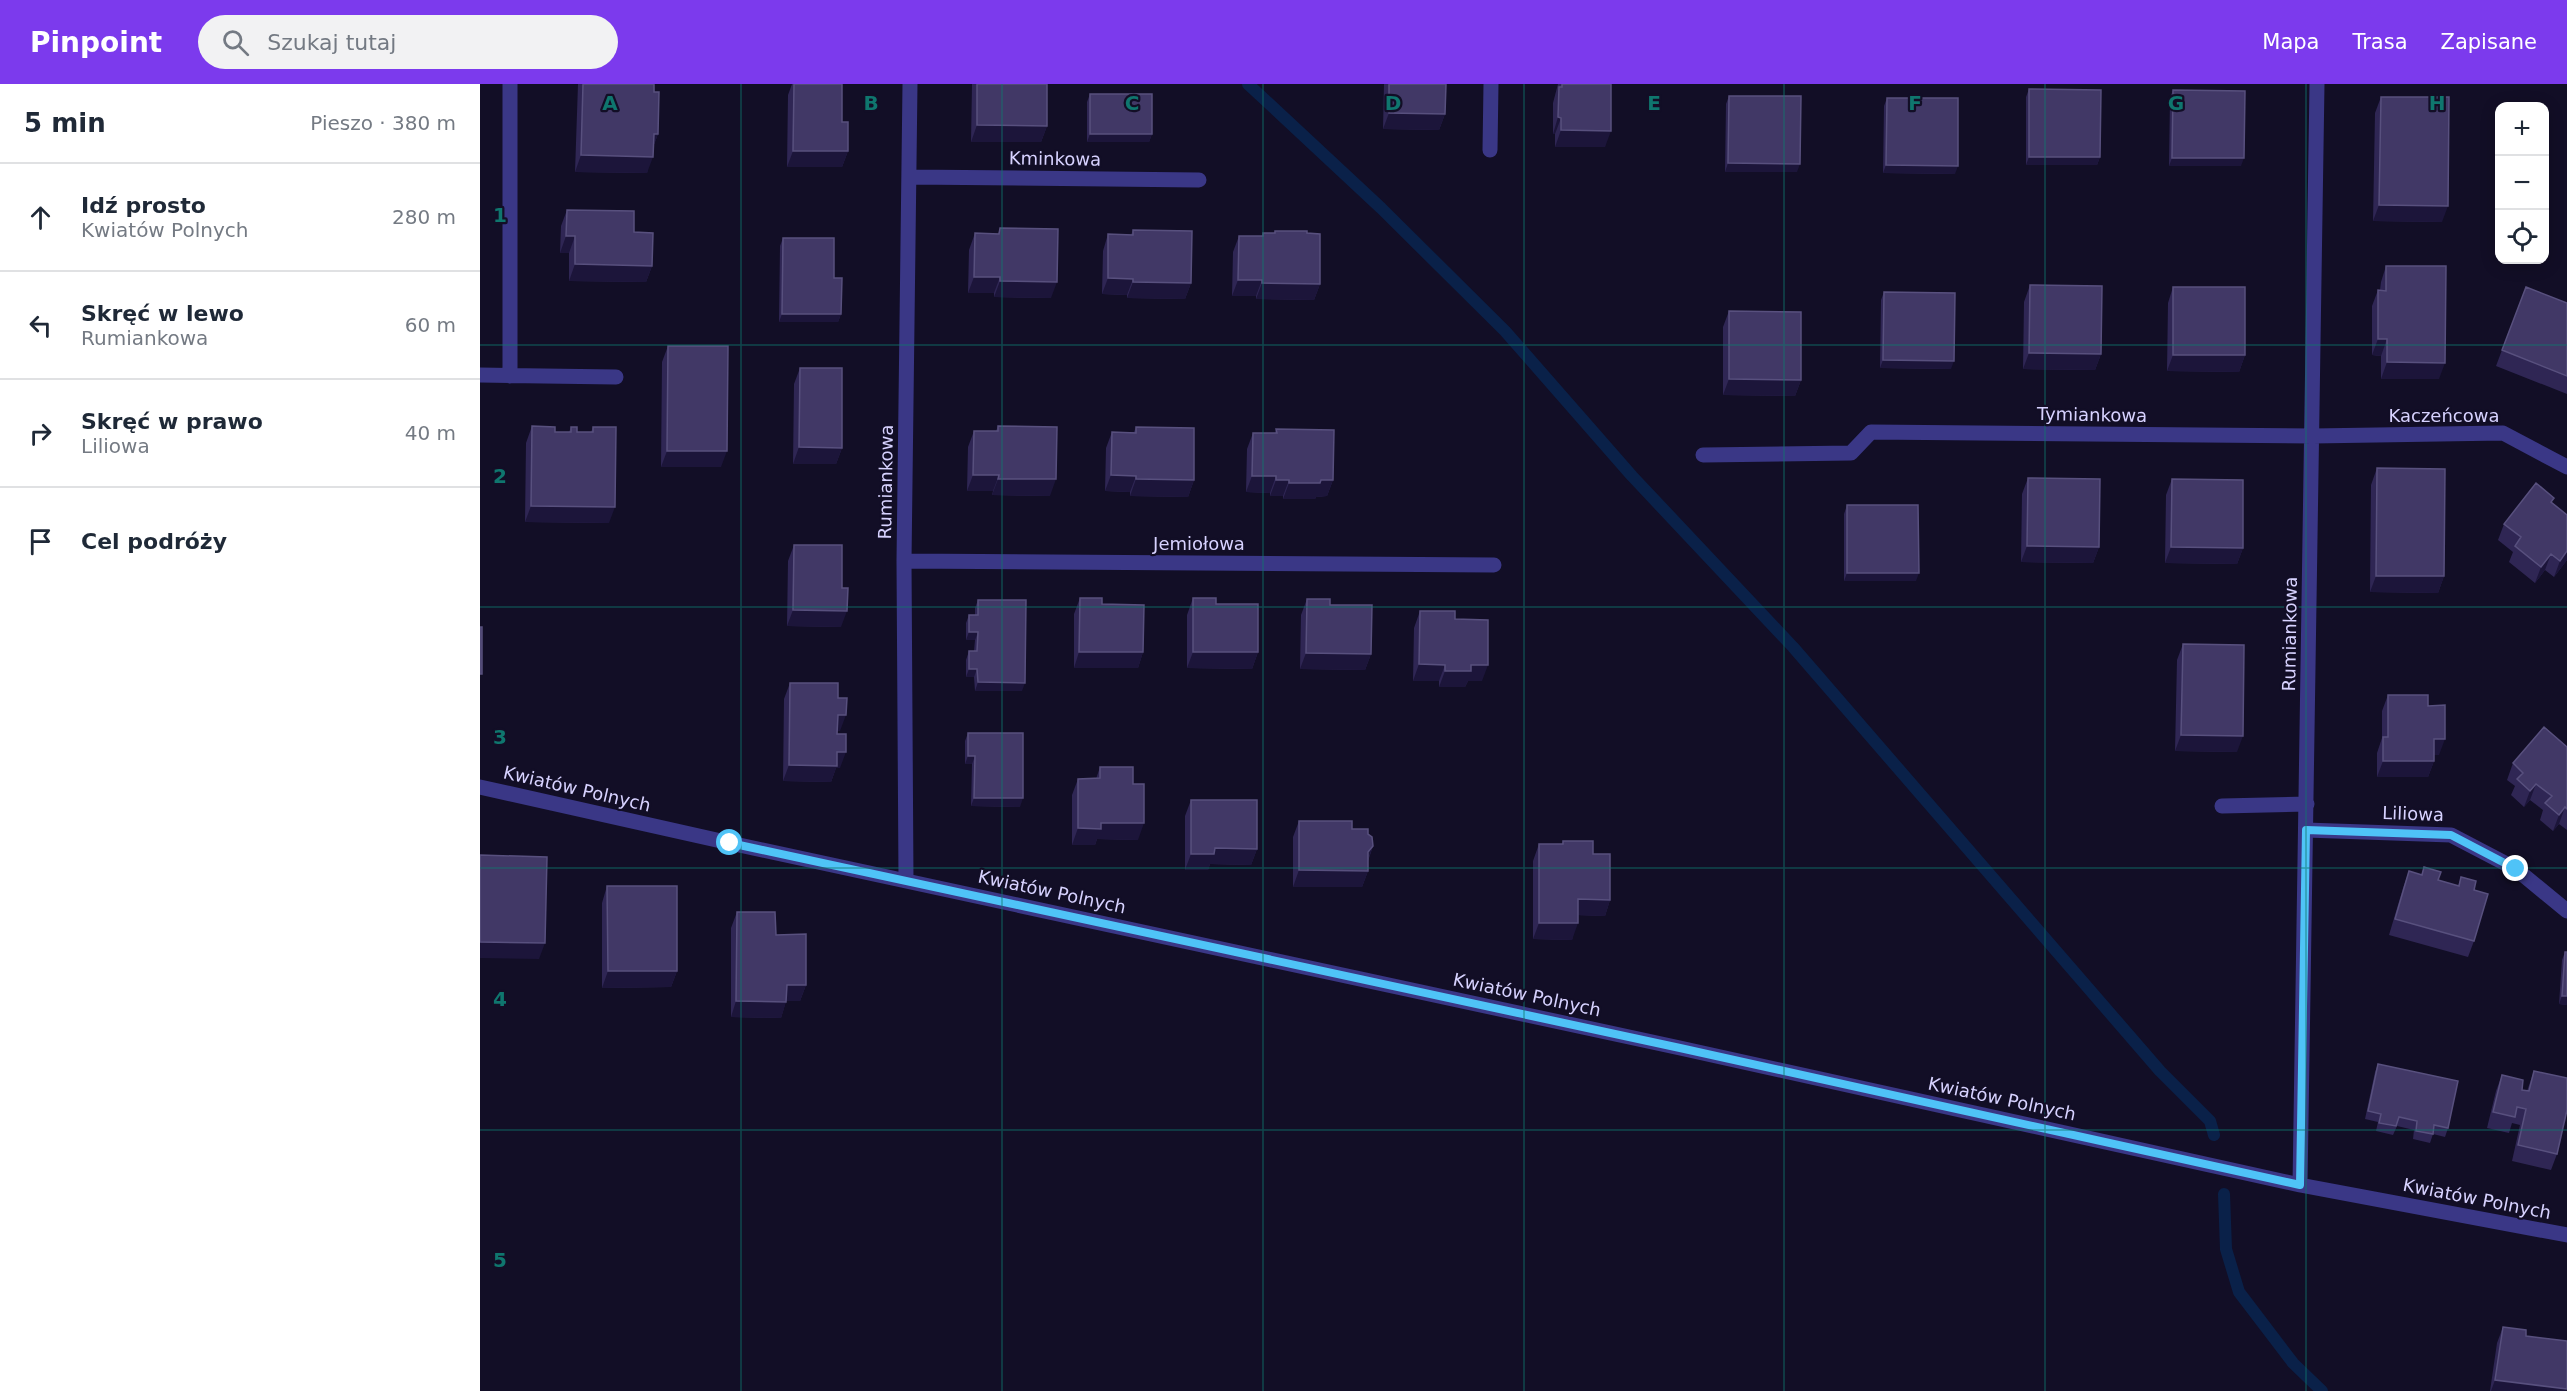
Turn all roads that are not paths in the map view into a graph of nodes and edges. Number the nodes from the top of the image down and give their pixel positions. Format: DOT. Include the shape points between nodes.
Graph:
graph roads {
  1 [pos="510,84"];
  2 [pos="910,84"];
  3 [pos="1491,84"];
  4 [pos="2317,84"];
  5 [pos="1490,150"];
  6 [pos="910,177"];
  7 [pos="1199,180"];
  8 [pos="480,375"];
  9 [pos="510,376"];
  10 [pos="616,377"];
  11 [pos="2313,436"];
  12 [pos="1703,455"];
  13 [pos="2567,467"];
  14 [pos="904,561"];
  15 [pos="1494,565"];
  16 [pos="480,787"];
  17 [pos="2307,804"];
  18 [pos="2222,806"];
  19 [pos="2306,830"];
  20 [pos="906,880"];
  21 [pos="2567,911"];
  22 [pos="2300,1185"];
  23 [pos="2567,1235"];
  1 -- 9 [label="street"];
  2 -- 6 [label="street, Rumiankowa"];
  3 -- 5 [label="street"];
  4 -- 11 [label="street, Rumiankowa"];
  6 -- 7 [label="street, Kminkowa"];
  6 -- 14 [label="street, Rumiankowa"];
  8 -- 9 [label="street"];
  9 -- 10 [label="street"];
  11 -- 12 [label="street, Tymiankowa" via="1871,432 1851,453"];
  11 -- 13 [label="street, Kaczeńcowa" via="2503,433"];
  11 -- 17 [label="street, Rumiankowa"];
  14 -- 15 [label="street, Jemiołowa"];
  14 -- 20 [label="street, Rumiankowa"];
  16 -- 20 [label="street, Kwiatów Polnych"];
  17 -- 18 [label="street"];
  17 -- 19 [label="street, Rumiankowa"];
  19 -- 21 [label="street, Liliowa" via="2451,835 2516,869"];
  19 -- 22 [label="street, Rumiankowa"];
  20 -- 22 [label="street, Kwiatów Polnych"];
  22 -- 23 [label="street, Kwiatów Polnych"];
}
